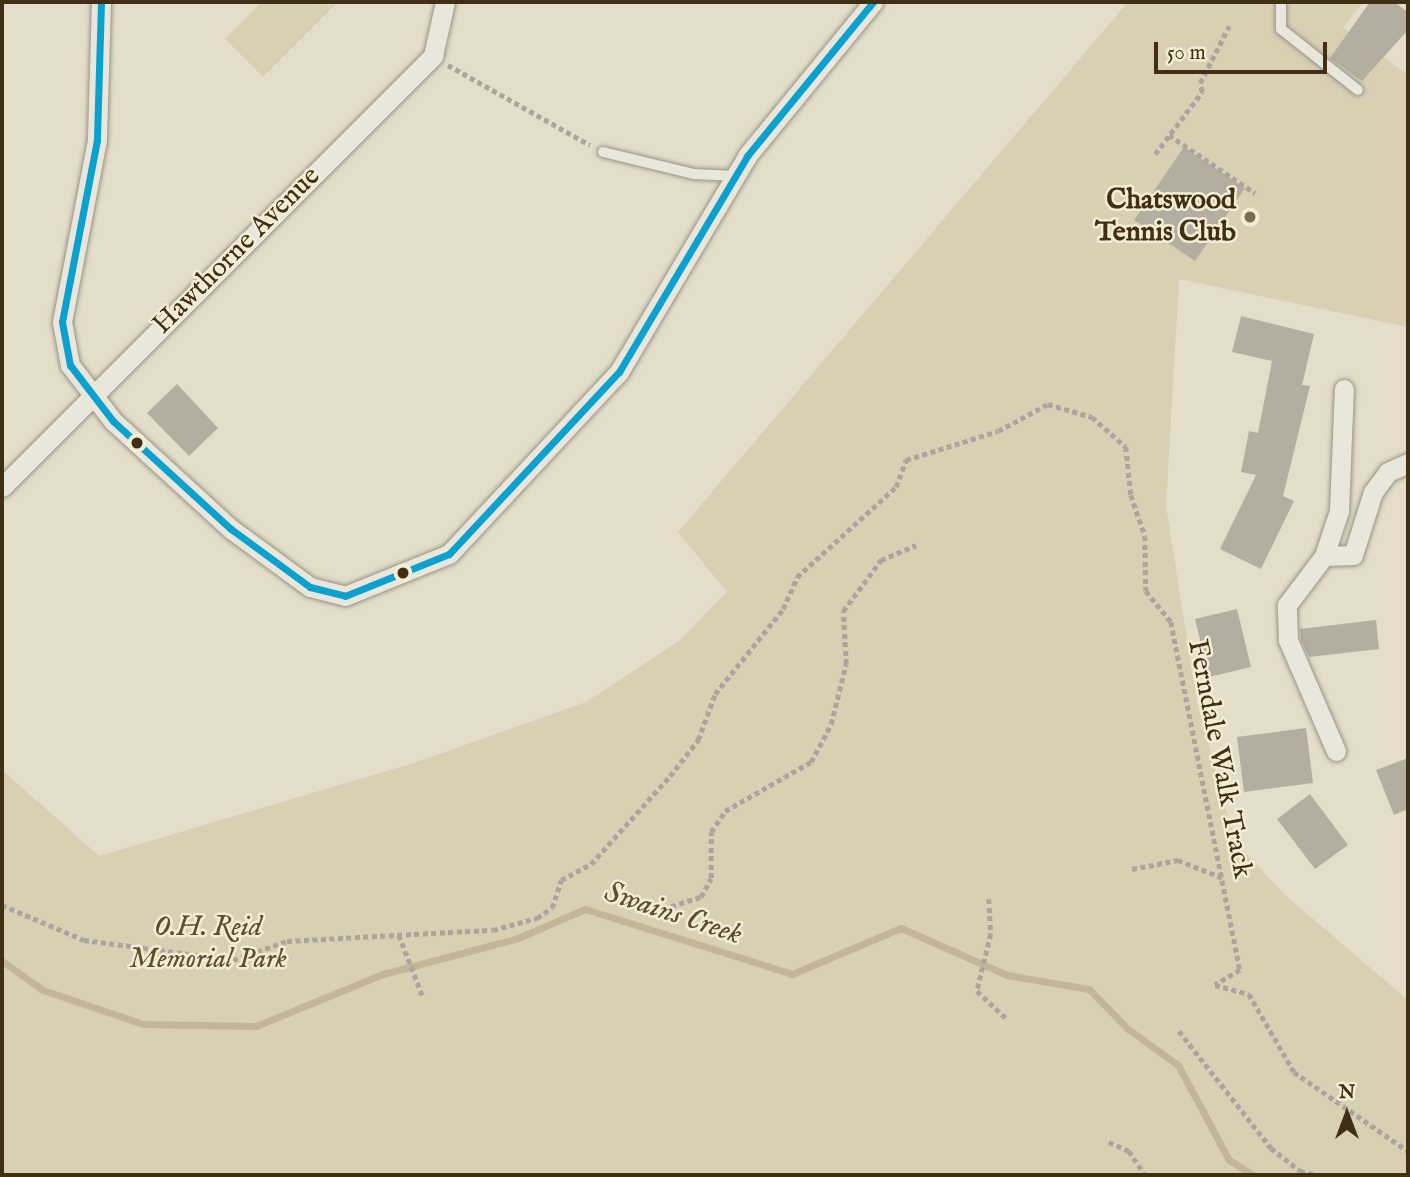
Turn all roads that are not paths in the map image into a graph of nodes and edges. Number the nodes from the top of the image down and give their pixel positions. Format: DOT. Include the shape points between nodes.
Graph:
graph roads {
  1 [pos="101,2"];
  2 [pos="445,2"];
  3 [pos="873,2"];
  4 [pos="1281,2"];
  5 [pos="1358,90"];
  6 [pos="603,152"];
  7 [pos="736,176"];
  8 [pos="1344,389"];
  9 [pos="90,397"];
  10 [pos="1408,463"];
  11 [pos="2,486"];
  12 [pos="1324,556"];
  13 [pos="1336,751"];
  1 -- 9 [label="street" via="97,140 62,322 70,365"];
  2 -- 9 [label="street, Hawthorne Avenue" via="433,56"];
  3 -- 7 [label="street" via="760,137"];
  4 -- 5 [label="lane" via="1281,29"];
  6 -- 7 [label="lane" via="694,174"];
  7 -- 9 [label="street" via="620,372 449,554 361,594 331,595 310,587 212,513"];
  8 -- 12 [label="street" via="1339,511"];
  9 -- 11 [label="street, Hawthorne Avenue"];
  10 -- 12 [label="street" via="1388,472 1373,492 1353,555"];
  12 -- 13 [label="street" via="1287,605 1288,640"];
}
